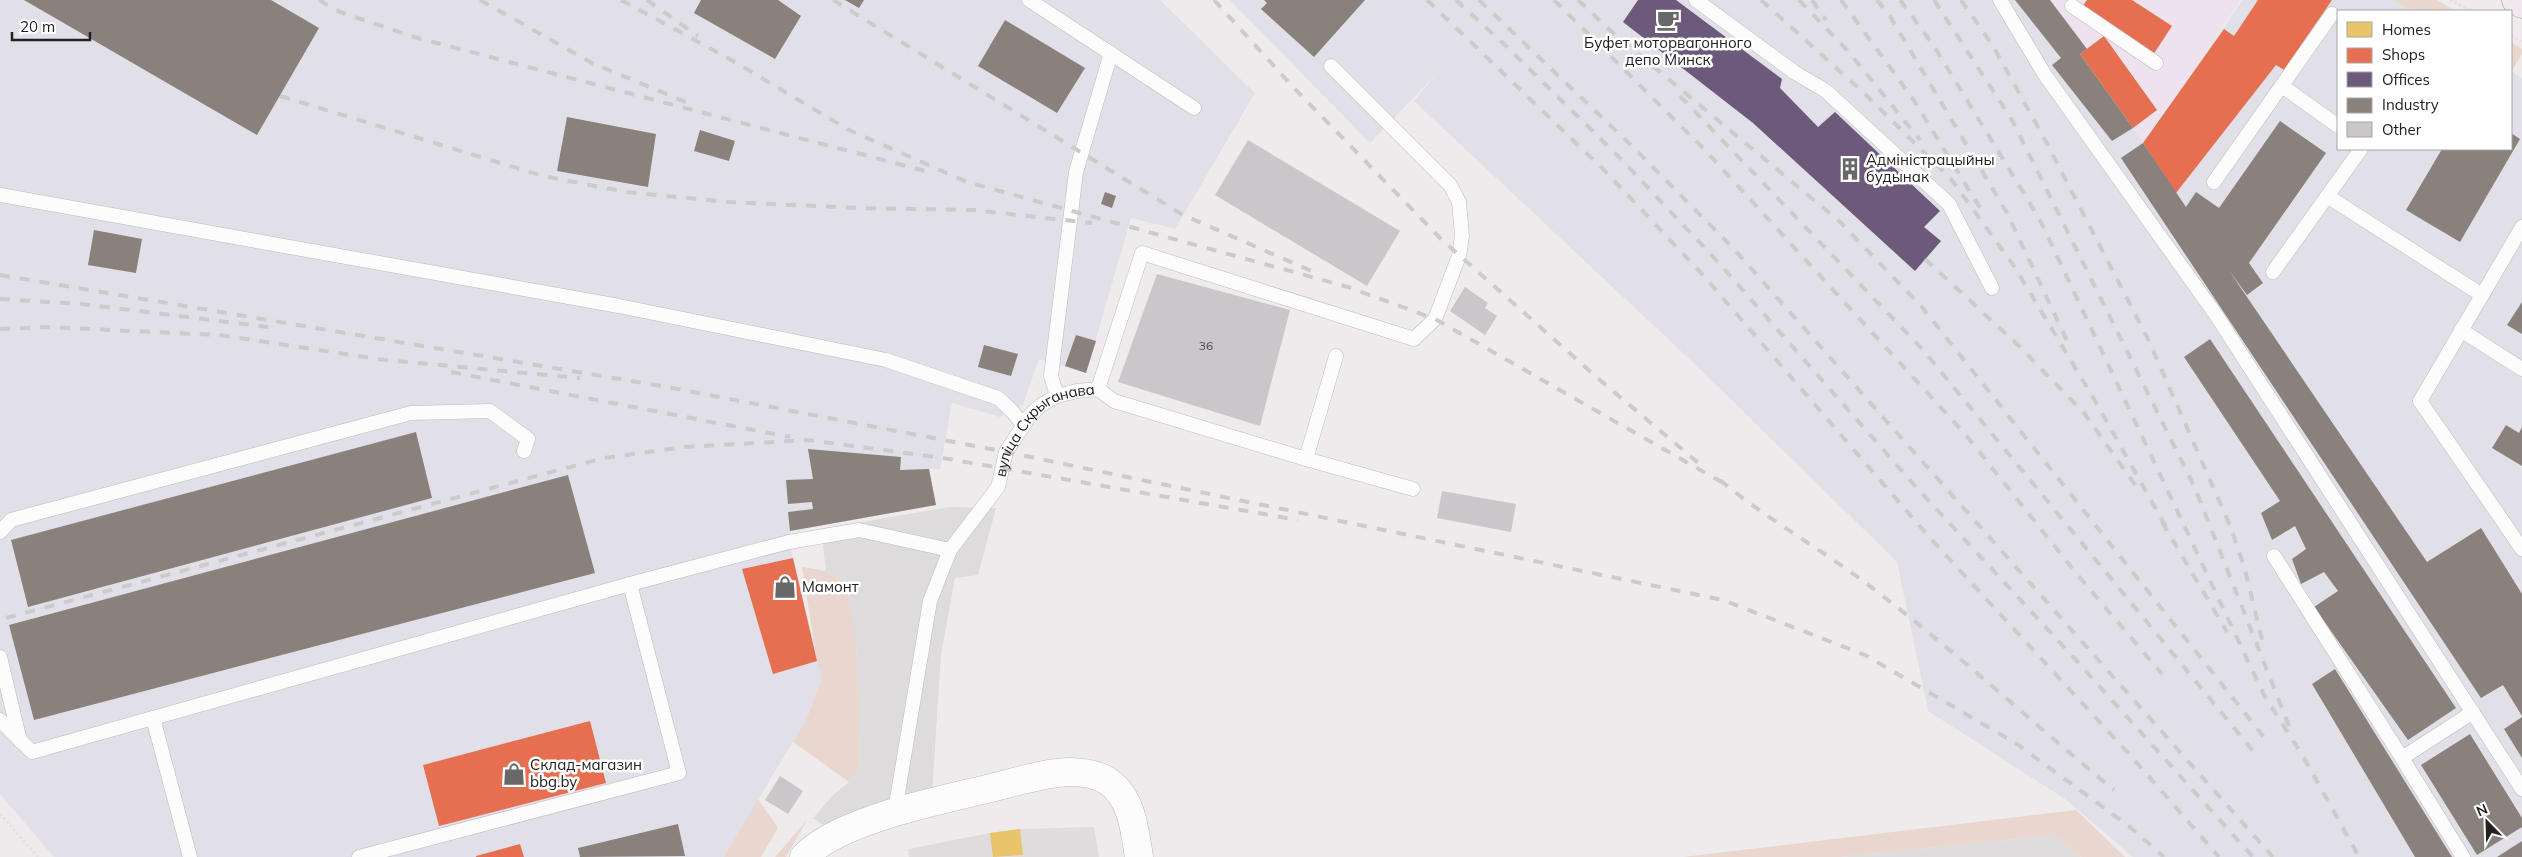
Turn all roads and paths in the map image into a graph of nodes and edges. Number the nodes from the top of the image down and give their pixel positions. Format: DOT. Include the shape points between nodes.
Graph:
graph roads {
  1 [pos="1029,0"];
  2 [pos="1696,0"];
  3 [pos="2000,0"];
  4 [pos="2450,0"];
  5 [pos="2516,0"];
  6 [pos="2072,2"];
  7 [pos="2522,4"];
  8 [pos="2468,10"];
  9 [pos="2332,14"];
  10 [pos="1111,53"];
  11 [pos="2156,64"];
  12 [pos="1331,66"];
  13 [pos="2282,86"];
  14 [pos="1194,108"];
  15 [pos="2337,125"];
  16 [pos="2360,150"];
  17 [pos="2214,182"];
  18 [pos="0,195"];
  19 [pos="2327,196"];
  20 [pos="2521,232"];
  21 [pos="2273,272"];
  22 [pos="1992,288"];
  23 [pos="2482,295"];
  24 [pos="2462,330"];
  25 [pos="1336,356"];
  26 [pos="2522,369"];
  27 [pos="1098,389"];
  28 [pos="1057,396"];
  29 [pos="1023,426"];
  30 [pos="524,451"];
  31 [pos="1306,460"];
  32 [pos="1413,489"];
  33 [pos="0,532"];
  34 [pos="2522,549"];
  35 [pos="950,550"];
  36 [pos="2274,556"];
  37 [pos="630,584"];
  38 [pos="0,657"];
  39 [pos="2473,712"];
  40 [pos="153,718"];
  41 [pos="0,720"];
  42 [pos="20,741"];
  43 [pos="2402,758"];
  44 [pos="2522,789"];
  45 [pos="895,811"];
  46 [pos="0,814"];
  47 [pos="38,857"];
  48 [pos="190,857"];
  49 [pos="359,857"];
  50 [pos="804,857"];
  51 [pos="1139,857"];
  52 [pos="2463,857"];
  1 -- 10 [label="lane"];
  2 -- 22 [label="lane" via="1794,72 1826,91 1949,204"];
  3 -- 39 [label="lane" via="2045,76 2216,315"];
  4 -- 8 [label="path"];
  5 -- 7 [label="main road"];
  6 -- 11 [label="lane"];
  9 -- 13 [label="lane"];
  10 -- 14 [label="lane"];
  10 -- 28 [label="lane" via="1076,172 1051,376"];
  12 -- 27 [label="lane, вуліца Скрыганава" via="1450,185 1459,202 1462,236 1459,256 1435,319 1414,339 1142,254"];
  13 -- 15 [label="lane"];
  13 -- 17 [label="lane"];
  16 -- 19 [label="lane"];
  18 -- 29 [label="lane" via="619,306 886,360 998,398"];
  19 -- 21 [label="lane"];
  19 -- 23 [label="lane"];
  20 -- 23 [label="lane"];
  23 -- 24 [label="lane"];
  24 -- 26 [label="lane"];
  24 -- 34 [label="lane" via="2420,401"];
  25 -- 31 [label="lane"];
  27 -- 28 [label="lane, вуліца Скрыганава"];
  27 -- 31 [label="lane" via="1114,401"];
  28 -- 29 [label="lane, вуліца Скрыганава" via="1041,405"];
  29 -- 35 [label="lane, вуліца Скрыганава" via="1006,452 998,487"];
  30 -- 33 [label="lane" via="528,439 490,411 411,413 11,520"];
  31 -- 32 [label="lane"];
  35 -- 37 [label="lane" via="859,530 789,542"];
  35 -- 45 [label="lane, вуліца Скрыганава" via="930,601"];
  36 -- 43 [label="lane"];
  37 -- 40 [label="lane"];
  37 -- 49 [label="lane" via="679,773"];
  38 -- 42 [label="lane"];
  39 -- 43 [label="lane"];
  39 -- 44 [label="lane"];
  40 -- 42 [label="lane" via="32,752"];
  40 -- 48 [label="lane"];
  41 -- 42 [label="lane"];
  43 -- 52 [label="lane"];
  45 -- 50 [label="street" via="833,837"];
  45 -- 51 [label="street" via="1035,778 1068,772 1091,774 1109,781 1122,794 1132,819"];
  46 -- 47 [label="path"];
}
